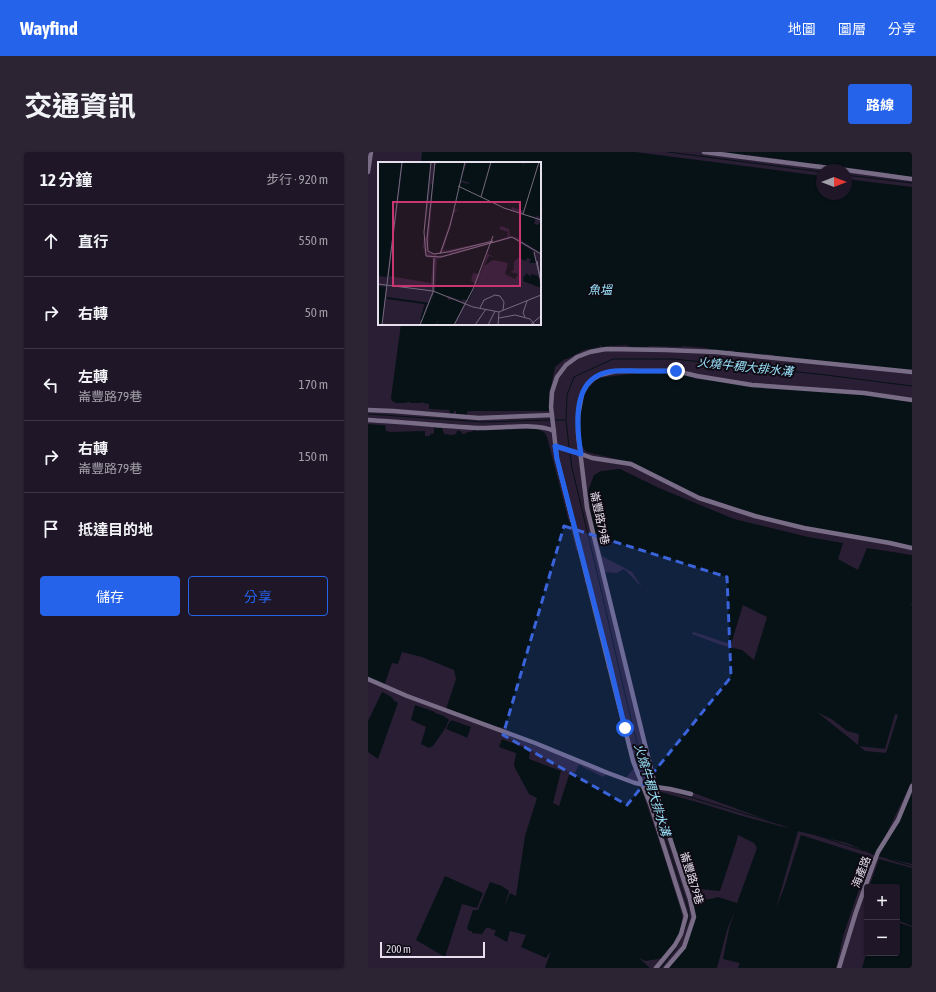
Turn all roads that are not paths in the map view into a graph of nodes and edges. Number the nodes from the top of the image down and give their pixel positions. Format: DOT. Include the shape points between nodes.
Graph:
graph roads {
  1 [pos="371,152"];
  2 [pos="704,152"];
  3 [pos="816,166"];
  4 [pos="852,171"];
  5 [pos="368,172"];
  6 [pos="912,178"];
  7 [pos="912,372"];
  8 [pos="912,400"];
  9 [pos="368,410"];
  10 [pos="552,416"];
  11 [pos="368,420"];
  12 [pos="554,430"];
  13 [pos="555,446"];
  14 [pos="581,454"];
  15 [pos="912,548"];
  16 [pos="368,679"];
  17 [pos="642,785"];
  18 [pos="912,786"];
  19 [pos="656,787"];
  20 [pos="691,794"];
  21 [pos="656,968"];
  22 [pos="666,968"];
  23 [pos="839,968"];
  1 -- 5 [label="street"];
  2 -- 3 [label="street"];
  4 -- 6 [label="street"];
  7 -- 10 [label="street" via="716,352 606,349 577,357 566,365 557,377 552,392"];
  8 -- 14 [label="street, 崙豐路79巷" via="864,392 752,385 676,371 616,371 600,374 587,385 582,394 578,416"];
  9 -- 10 [label="street" via="479,418"];
  10 -- 12 [label="street"];
  11 -- 12 [label="street" via="479,428 536,426"];
  12 -- 13 [label="street"];
  13 -- 14 [label="street"];
  13 -- 17 [label="street" via="625,728"];
  14 -- 15 [label="street" via="631,464 699,498 755,516"];
  14 -- 19 [label="street, 崙豐路79巷" via="587,508"];
  16 -- 17 [label="street"];
  17 -- 19 [label="street"];
  17 -- 21 [label="street" via="686,916 675,945"];
  18 -- 23 [label="street, 海產路" via="898,820 878,852"];
  19 -- 20 [label="street"];
  19 -- 22 [label="street, 崙豐路79巷" via="694,917 684,947"];
}
